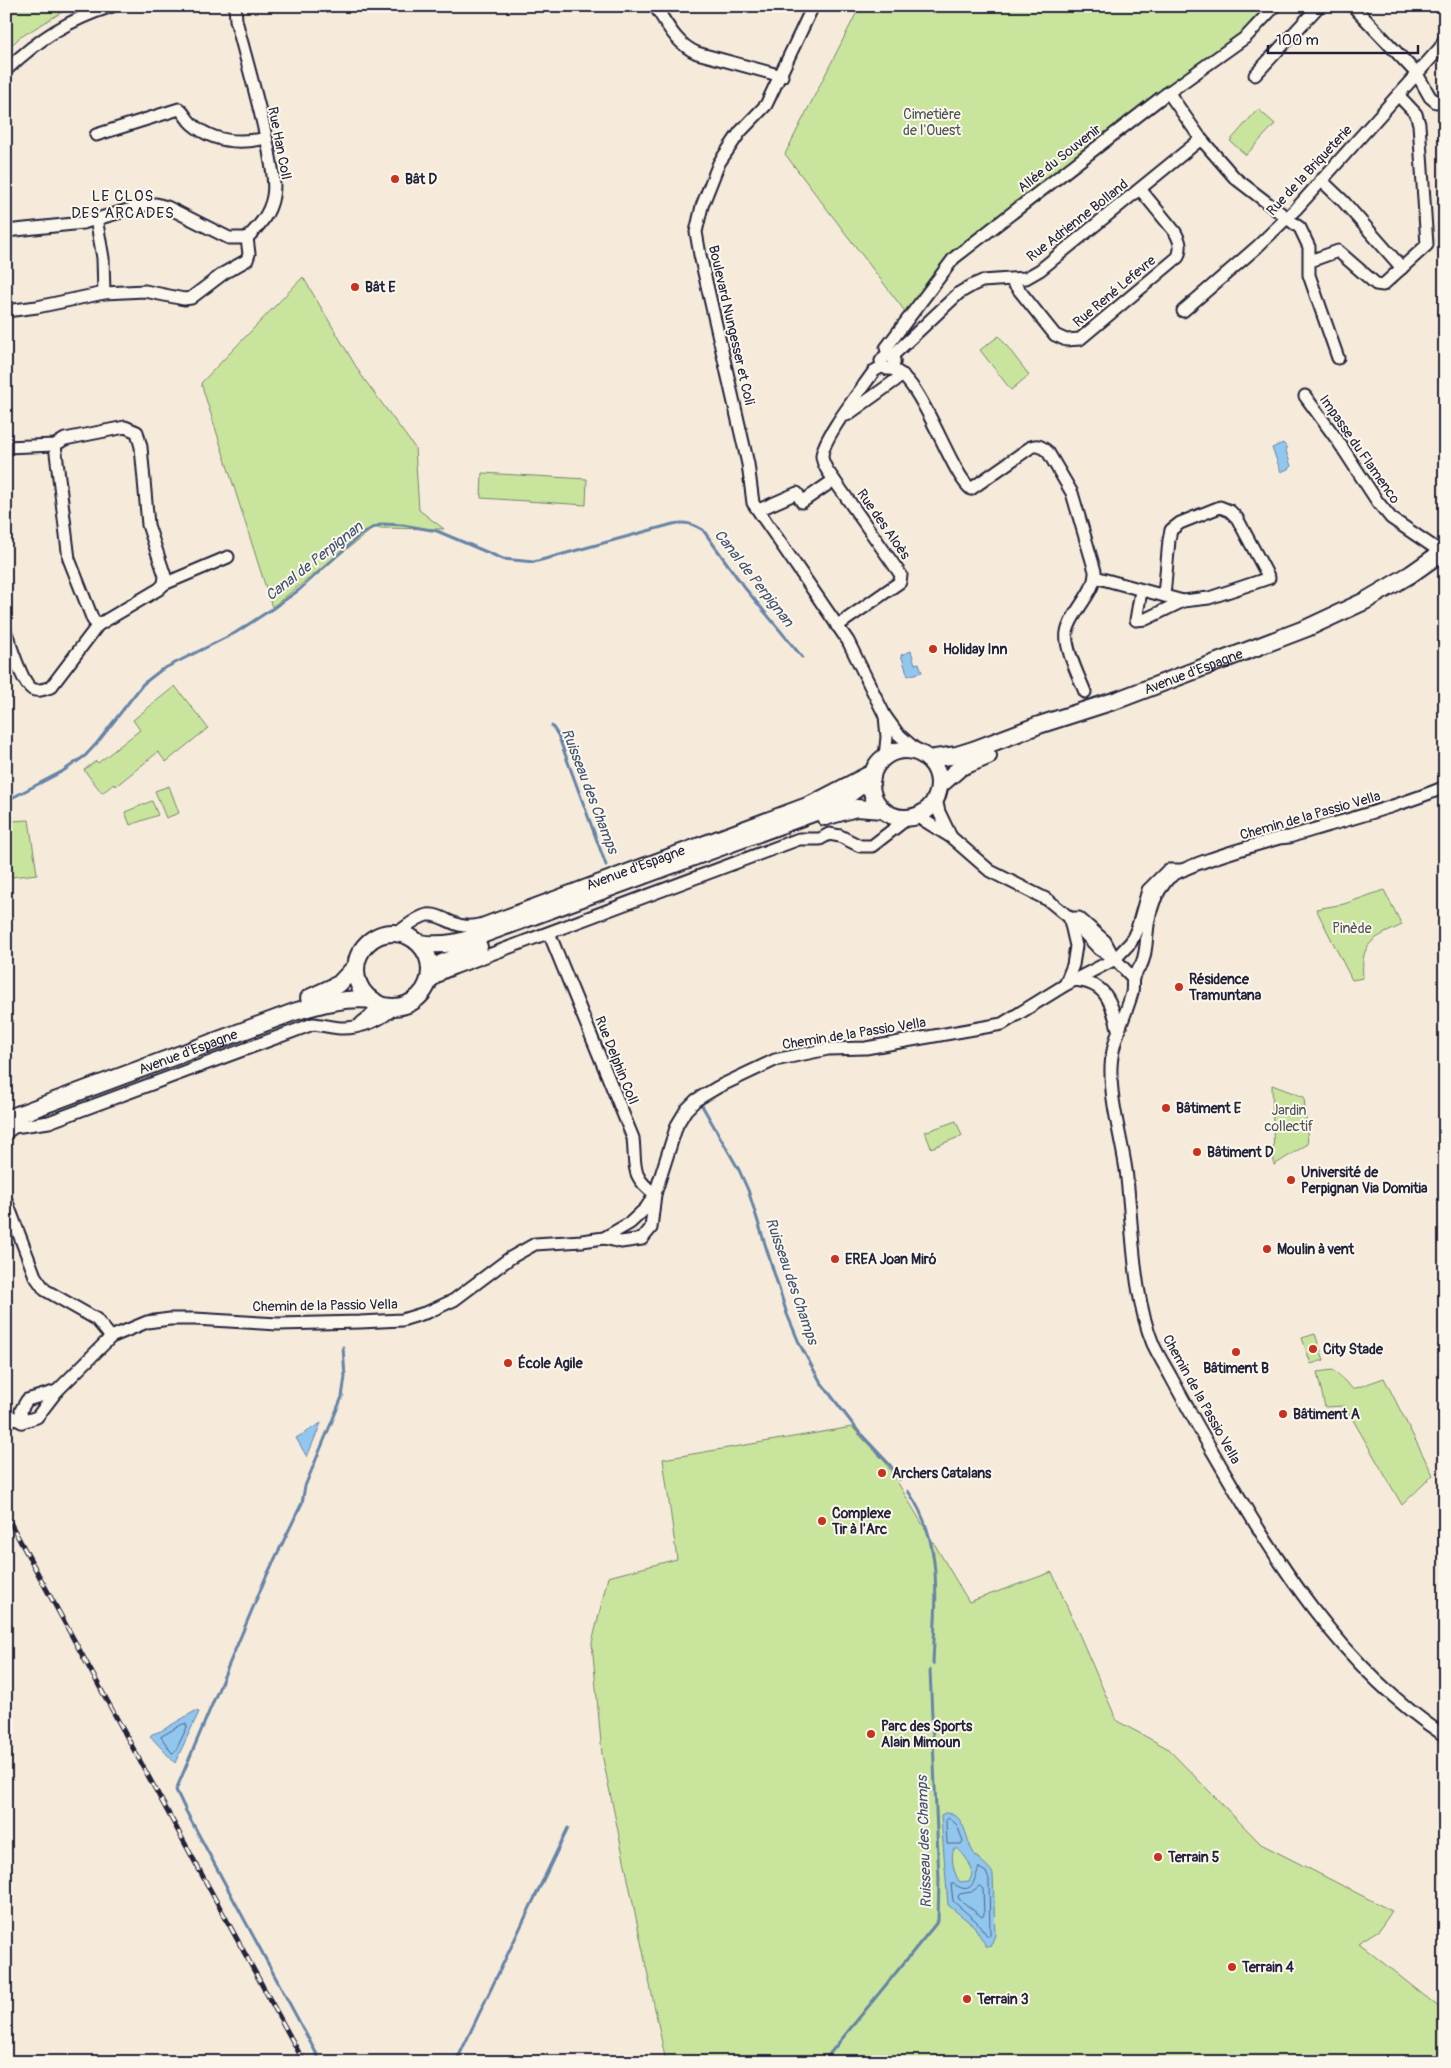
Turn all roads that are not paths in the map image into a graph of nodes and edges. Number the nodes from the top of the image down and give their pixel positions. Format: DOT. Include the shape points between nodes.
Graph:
graph roads {
  1 [pos="112,6"];
  2 [pos="236,6"];
  3 [pos="655,6"];
  4 [pos="813,6"];
  5 [pos="1275,6"];
  6 [pos="1319,6"];
  7 [pos="1353,6"];
  8 [pos="1445,38"];
  9 [pos="6,70"];
  10 [pos="1418,74"];
  11 [pos="1255,75"];
  12 [pos="782,76"];
  13 [pos="1168,92"];
  14 [pos="1398,95"];
  15 [pos="1445,100"];
  16 [pos="96,135"];
  17 [pos="266,138"];
  18 [pos="1201,139"];
  19 [pos="1321,180"];
  20 [pos="1140,189"];
  21 [pos="96,218"];
  22 [pos="1286,218"];
  23 [pos="6,231"];
  24 [pos="247,238"];
  25 [pos="1310,261"];
  26 [pos="1402,268"];
  27 [pos="1011,280"];
  28 [pos="104,293"];
  29 [pos="6,311"];
  30 [pos="1183,311"];
  31 [pos="1338,358"];
  32 [pos="889,361"];
  33 [pos="903,375"];
  34 [pos="1305,396"];
  35 [pos="842,419"];
  36 [pos="55,445"];
  37 [pos="6,447"];
  38 [pos="749,471"];
  39 [pos="834,480"];
  40 [pos="763,508"];
  41 [pos="768,526"];
  42 [pos="1443,554"];
  43 [pos="228,557"];
  44 [pos="1096,577"];
  45 [pos="164,584"];
  46 [pos="1141,591"];
  47 [pos="1164,596"];
  48 [pos="1182,601"];
  49 [pos="98,625"];
  50 [pos="837,626"];
  51 [pos="6,633"];
  52 [pos="1085,692"];
  53 [pos="1098,705"];
  54 [pos="1079,712"];
  55 [pos="885,716"];
  56 [pos="924,756"];
  57 [pos="885,757"];
  58 [pos="873,774"];
  59 [pos="1445,787"];
  60 [pos="938,792"];
  61 [pos="885,811"];
  62 [pos="913,817"];
  63 [pos="888,832"];
  64 [pos="951,837"];
  65 [pos="1183,870"];
  66 [pos="1070,918"];
  67 [pos="397,933"];
  68 [pos="549,933"];
  69 [pos="419,943"];
  70 [pos="1115,959"];
  71 [pos="356,966"];
  72 [pos="1133,978"];
  73 [pos="429,979"];
  74 [pos="1069,982"];
  75 [pos="375,1002"];
  76 [pos="395,1007"];
  77 [pos="357,1025"];
  78 [pos="1118,1029"];
  79 [pos="246,1050"];
  80 [pos="179,1055"];
  81 [pos="6,1110"];
  82 [pos="6,1119"];
  83 [pos="6,1133"];
  84 [pos="655,1194"];
  85 [pos="6,1200"];
  86 [pos="604,1238"];
  87 [pos="111,1337"];
  88 [pos="57,1392"];
  89 [pos="6,1414"];
  90 [pos="22,1422"];
  91 [pos="1445,1736"];
  1 -- 9 [label="street" via="68,23 32,46"];
  2 -- 17 [label="street, Rue Han Coll" via="236,20"];
  3 -- 12 [label="street" via="687,49"];
  4 -- 12 [label="street, Boulevard Nungesser et Coli"];
  5 -- 13 [label="street, Allée du Souvenir" via="1246,37"];
  6 -- 11 [label="street"];
  7 -- 10 [label="street"];
  8 -- 10 [label="street, Rue de la Briqueterie"];
  10 -- 14 [label="street, Rue de la Briqueterie"];
  10 -- 15 [label="street" via="1430,97 1436,102"];
  12 -- 38 [label="street, Boulevard Nungesser et Coli" via="766,105 740,132 719,163 702,206 696,232"];
  13 -- 18 [label="street"];
  13 -- 32 [label="street, Allée du Souvenir" via="954,258 886,348"];
  14 -- 19 [label="street, Rue de la Briqueterie"];
  14 -- 26 [label="street" via="1416,114 1419,124 1427,245"];
  16 -- 17 [label="street" via="179,109 201,130 228,142"];
  17 -- 24 [label="street, Rue Han Coll" via="274,179 273,196 264,219"];
  18 -- 20 [label="street, Rue Adrienne Bolland"];
  18 -- 22 [label="street" via="1235,178"];
  19 -- 22 [label="street, Rue de la Briqueterie"];
  19 -- 26 [label="street" via="1344,201"];
  20 -- 27 [label="street, Rue Adrienne Bolland" via="1040,270 1026,278"];
  20 -- 27 [label="street, Rue René Lefevre" via="1180,239 1178,257 1080,339 1066,340 1055,335"];
  21 -- 23 [label="street" via="83,223"];
  21 -- 24 [label="street" via="156,204 229,238"];
  21 -- 28 [label="street" via="103,258"];
  22 -- 25 [label="street" via="1300,228 1309,247"];
  22 -- 30 [label="street, Rue de la Briqueterie"];
  24 -- 28 [label="street" via="247,260 191,298 184,300 145,290"];
  25 -- 26 [label="street" via="1338,251 1376,284 1383,285"];
  25 -- 31 [label="street" via="1309,275"];
  27 -- 32 [label="street, Rue Adrienne Bolland" via="982,281 960,293"];
  28 -- 29 [label="street"];
  32 -- 33 [label="street"];
  32 -- 35 [label="street, Rue des Aloès" via="874,371"];
  33 -- 35 [label="street, Rue des Aloès"];
  33 -- 44 [label="street" via="935,423 964,484 971,489 1035,445 1048,452 1072,493"];
  34 -- 42 [label="street, Impasse du Flamenco" via="1391,518"];
  35 -- 39 [label="street, Rue des Aloès" via="831,432 822,458"];
  36 -- 37 [label="street"];
  36 -- 45 [label="street" via="65,439 125,427 137,432 148,525 165,576"];
  36 -- 49 [label="street" via="69,559"];
  38 -- 40 [label="street, Boulevard Nungesser et Coli"];
  38 -- 41 [label="street, Boulevard Nungesser et Coli" via="753,503"];
  39 -- 40 [label="street" via="802,502 796,493"];
  39 -- 50 [label="street, Rue des Aloès" via="900,575 900,582"];
  40 -- 41 [label="street, Boulevard Nungesser et Coli"];
  41 -- 50 [label="street, Boulevard Nungesser et Coli"];
  42 -- 53 [label="main road, Avenue d'Espagne" via="1365,600 1307,628"];
  42 -- 60 [label="main road, Avenue d'Espagne" via="1422,578 1362,612 1298,640 961,766"];
  43 -- 45 [label="street"];
  44 -- 46 [label="street"];
  44 -- 52 [label="street" via="1067,633 1069,649"];
  45 -- 49 [label="street"];
  46 -- 47 [label="street"];
  46 -- 48 [label="street" via="1136,620 1146,619"];
  47 -- 48 [label="street"];
  47 -- 48 [label="street" via="1171,530 1180,523 1220,507 1237,518 1269,578 1209,598"];
  49 -- 51 [label="street" via="51,687 42,690 32,688 21,673"];
  50 -- 55 [label="street, Boulevard Nungesser et Coli" via="848,640"];
  52 -- 53 [label="street"];
  52 -- 54 [label="street"];
  53 -- 54 [label="main road, Avenue d'Espagne"];
  54 -- 56 [label="main road, Avenue d'Espagne" via="957,755"];
  55 -- 56 [label="street, Boulevard Nungesser et Coli" via="898,734"];
  55 -- 57 [label="street, Boulevard Nungesser et Coli"];
  56 -- 57 [label="main road" via="902,750"];
  56 -- 60 [label="main road" via="937,771"];
  57 -- 58 [label="main road"];
  58 -- 61 [label="main road" via="873,795"];
  58 -- 67 [label="street, Avenue d'Espagne" via="864,774 806,804 483,924 463,928 426,916"];
  58 -- 69 [label="main road, Avenue d'Espagne" via="844,798 824,808 487,934 449,945"];
  59 -- 65 [label="street, Chemin de la Passio Vella" via="1380,811 1279,838"];
  60 -- 62 [label="main road" via="925,812"];
  60 -- 64 [label="street" via="939,812"];
  61 -- 62 [label="main road" via="900,818"];
  61 -- 63 [label="street"];
  61 -- 73 [label="main road, Avenue d'Espagne" via="856,808 841,811 461,954 442,963"];
  62 -- 63 [label="street"];
  62 -- 64 [label="street"];
  63 -- 68 [label="street" via="872,846 860,846 829,834 820,839 799,839"];
  64 -- 66 [label="street" via="990,871 1048,900"];
  65 -- 70 [label="street, Chemin de la Passio Vella" via="1168,870 1148,890 1131,942"];
  65 -- 72 [label="street, Chemin de la Passio Vella" via="1168,879 1155,899 1148,924 1146,951"];
  66 -- 70 [label="street" via="1079,918 1105,941"];
  66 -- 74 [label="street" via="1076,946"];
  67 -- 69 [label="main road"];
  67 -- 71 [label="main road" via="378,936 369,942"];
  68 -- 73 [label="street"];
  68 -- 84 [label="street, Rue Delphin Coll" via="633,1138 636,1174 642,1185"];
  69 -- 73 [label="main road" via="429,959"];
  70 -- 72 [label="street"];
  70 -- 74 [label="street, Chemin de la Passio Vella"];
  71 -- 75 [label="main road" via="360,985"];
  71 -- 81 [label="main road, Avenue d'Espagne" via="333,989"];
  72 -- 78 [label="street, Chemin de la Passio Vella" via="1132,991"];
  73 -- 76 [label="main road" via="416,999"];
  74 -- 78 [label="street" via="1088,982 1102,991 1113,1008"];
  74 -- 84 [label="street, Chemin de la Passio Vella" via="1002,1024 866,1048 810,1052 775,1060 718,1086 691,1104 677,1124"];
  75 -- 76 [label="main road"];
  75 -- 77 [label="street" via="371,1015"];
  75 -- 80 [label="main road, Avenue d'Espagne" via="347,999 324,1003"];
  76 -- 77 [label="street, Avenue d'Espagne" via="376,1020"];
  77 -- 79 [label="street, Avenue d'Espagne" via="342,1028 313,1024"];
  78 -- 91 [label="street, Chemin de la Passio Vella" via="1111,1066 1112,1089 1131,1210 1139,1288 1153,1344 1255,1525 1314,1610 1395,1699"];
  79 -- 80 [label="street" via="222,1045"];
  79 -- 83 [label="street, Avenue d'Espagne" via="49,1122 14,1127"];
  80 -- 82 [label="main road, Avenue d'Espagne"];
  84 -- 86 [label="street, Chemin de la Passio Vella" via="630,1223"];
  84 -- 86 [label="street" via="651,1228 642,1238 621,1242"];
  85 -- 87 [label="street" via="35,1276 45,1290 96,1319"];
  86 -- 87 [label="street, Chemin de la Passio Vella" via="536,1244 510,1258 454,1300 402,1320 278,1324 170,1319 148,1322"];
  87 -- 88 [label="street, Chemin de la Passio Vella"];
  88 -- 90 [label="street, Chemin de la Passio Vella" via="37,1417"];
  88 -- 90 [label="street" via="27,1400 21,1410"];
  89 -- 90 [label="street"];
}
